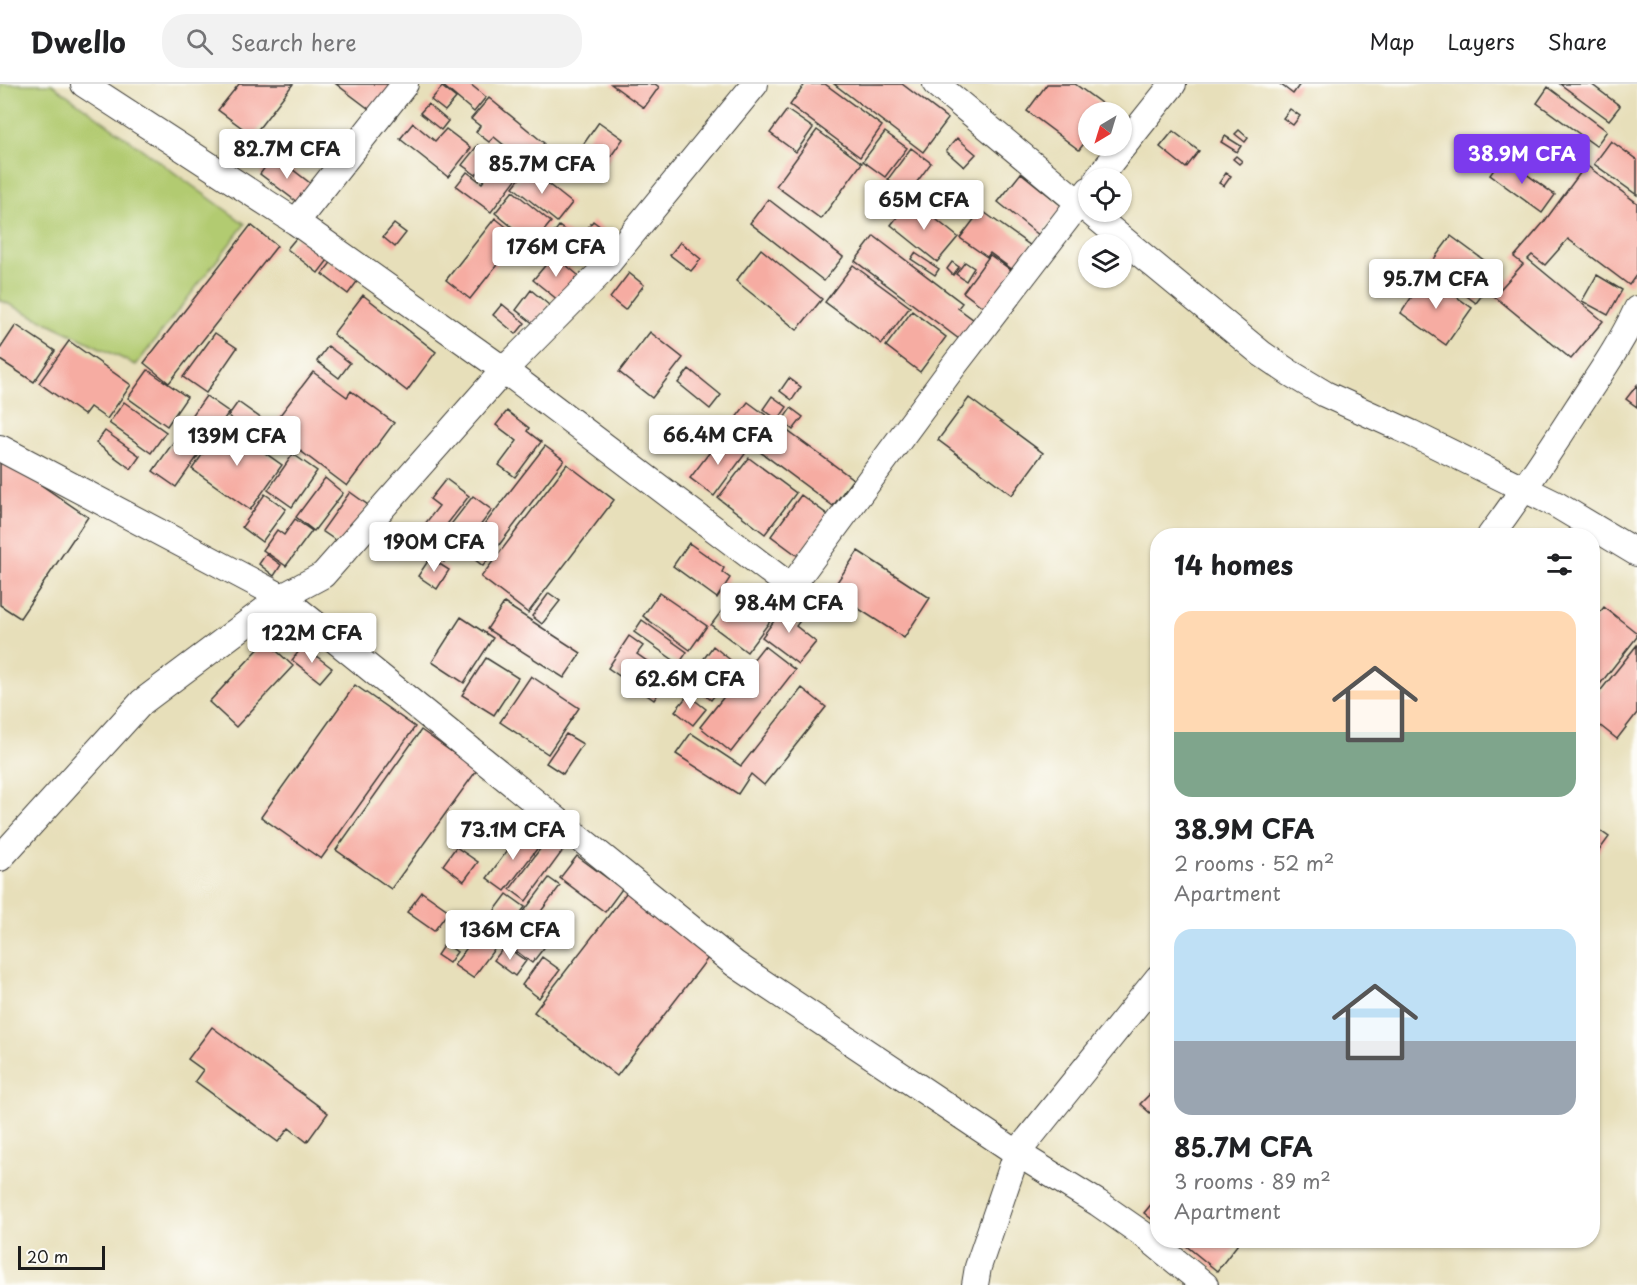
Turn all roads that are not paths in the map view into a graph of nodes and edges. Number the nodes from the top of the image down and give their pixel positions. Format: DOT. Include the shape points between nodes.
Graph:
graph roads {
  1 [pos="84,84"];
  2 [pos="405,84"];
  3 [pos="755,84"];
  4 [pos="936,84"];
  5 [pos="1173,84"];
  6 [pos="1106,168"];
  7 [pos="1078,192"];
  8 [pos="1078,205"];
  9 [pos="296,222"];
  10 [pos="1112,222"];
  11 [pos="1637,309"];
  12 [pos="504,370"];
  13 [pos="0,448"];
  14 [pos="1525,489"];
  15 [pos="1496,528"];
  16 [pos="1596,528"];
  17 [pos="1600,530"];
  18 [pos="1637,553"];
  19 [pos="282,597"];
  20 [pos="0,858"];
  21 [pos="1150,988"];
  22 [pos="1017,1153"];
  23 [pos="1150,1240"];
  24 [pos="1160,1248"];
  25 [pos="975,1285"];
  26 [pos="1205,1285"];
  1 -- 9 [label="street"];
  2 -- 9 [label="street"];
  3 -- 12 [label="street" via="600,273"];
  4 -- 7 [label="street"];
  5 -- 6 [label="street"];
  8 -- 12 [label="street" via="791,587"];
  9 -- 12 [label="street"];
  10 -- 14 [label="street" via="1262,354 1290,373 1325,394"];
  11 -- 14 [label="street" via="1611,357"];
  12 -- 19 [label="street" via="323,575"];
  13 -- 19 [label="street"];
  14 -- 15 [label="street"];
  14 -- 16 [label="street"];
  17 -- 18 [label="street"];
  19 -- 20 [label="street" via="142,702"];
  19 -- 22 [label="street" via="735,964"];
  21 -- 22 [label="street"];
  22 -- 23 [label="street"];
  22 -- 25 [label="street"];
  24 -- 26 [label="street"];
}
